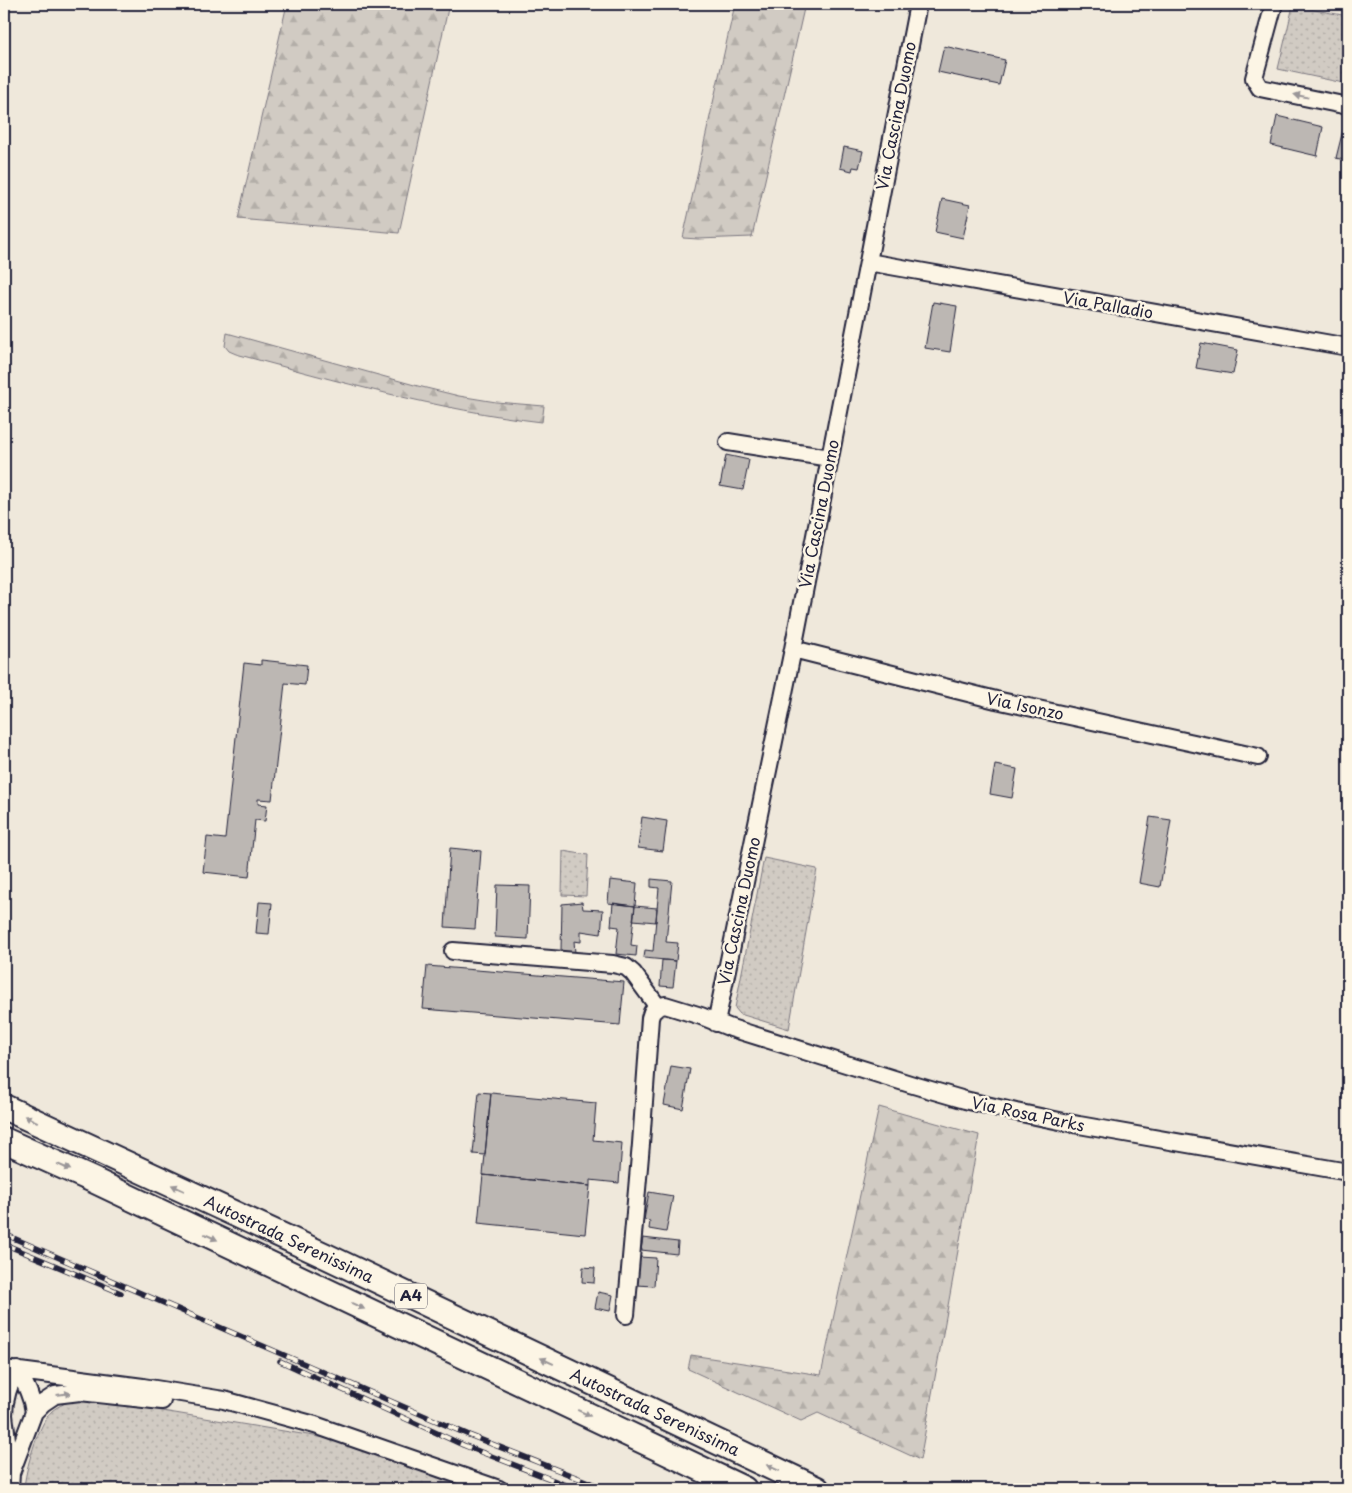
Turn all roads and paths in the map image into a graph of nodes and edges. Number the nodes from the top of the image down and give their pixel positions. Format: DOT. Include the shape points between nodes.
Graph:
graph roads {
  1 [pos="918,4"];
  2 [pos="1274,4"];
  3 [pos="1348,106"];
  4 [pos="868,262"];
  5 [pos="1348,347"];
  6 [pos="728,442"];
  7 [pos="830,458"];
  8 [pos="793,649"];
  9 [pos="1258,757"];
  10 [pos="453,950"];
  11 [pos="658,1007"];
  12 [pos="716,1023"];
  13 [pos="4,1107"];
  14 [pos="4,1140"];
  15 [pos="1348,1172"];
  16 [pos="626,1315"];
  17 [pos="11,1369"];
  18 [pos="34,1412"];
  19 [pos="4,1415"];
  20 [pos="315,1425"];
  21 [pos="11,1481"];
  22 [pos="499,1489"];
  23 [pos="744,1489"];
  24 [pos="817,1489"];
  1 -- 4 [label="street, Via Cascina Duomo"];
  3 -- 2 [label="street, one-way" via="1260,88 1254,78"];
  4 -- 5 [label="street, Via Palladio"];
  4 -- 7 [label="street, Via Cascina Duomo"];
  6 -- 7 [label="street"];
  7 -- 8 [label="street, Via Cascina Duomo"];
  8 -- 9 [label="street, Via Isonzo" via="996,700"];
  8 -- 12 [label="street, Via Cascina Duomo"];
  10 -- 11 [label="street" via="626,967"];
  11 -- 12 [label="street, Via Rosa Parks" via="665,1005"];
  11 -- 16 [label="street" via="650,1018"];
  12 -- 15 [label="street, Via Rosa Parks" via="990,1106 1079,1125"];
  24 -- 13 [label="highway, Autostrada Serenissima / A4, one-way" via="328,1256"];
  14 -- 23 [label="highway, Autostrada Serenissima / A4, one-way"];
  17 -- 18 [label="street" via="27,1386"];
  17 -- 19 [label="street"];
  17 -- 20 [label="street" via="224,1400"];
  18 -- 20 [label="street, one-way" via="55,1395 80,1392 188,1404"];
  18 -- 21 [label="street"];
  19 -- 21 [label="street"];
  20 -- 22 [label="street"];
}
